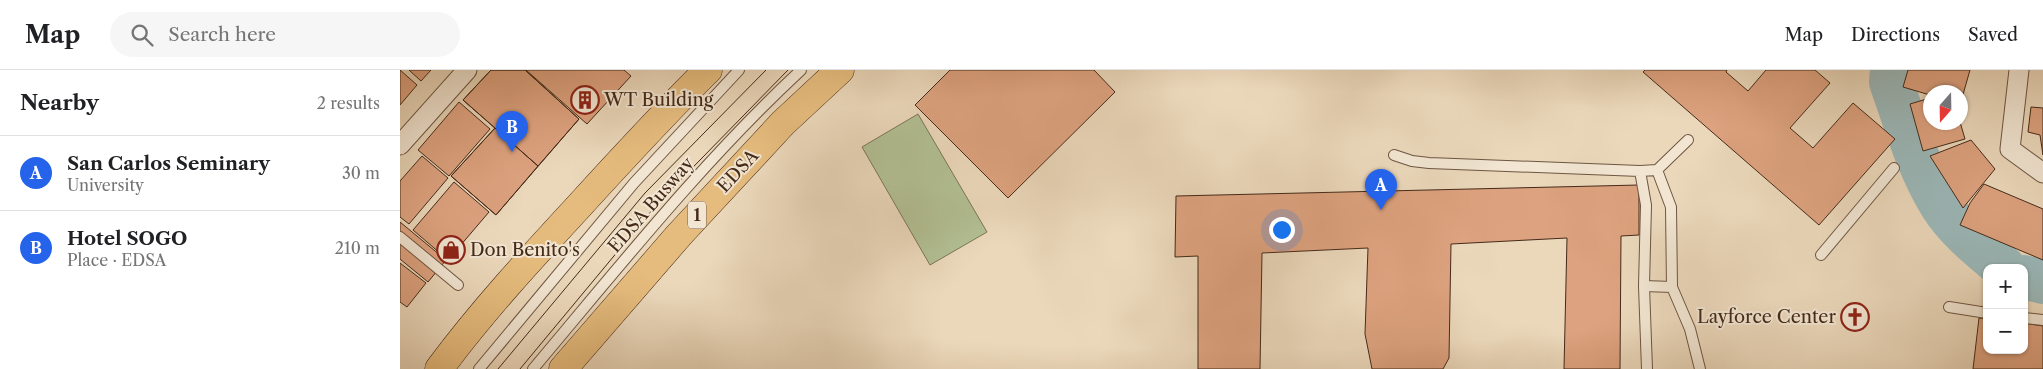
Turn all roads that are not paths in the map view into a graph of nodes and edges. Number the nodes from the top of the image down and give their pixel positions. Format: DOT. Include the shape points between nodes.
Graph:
graph roads {
  1 [pos="467,70"];
  2 [pos="708,70"];
  3 [pos="739,70"];
  4 [pos="801,70"];
  5 [pos="840,70"];
  6 [pos="2019,70"];
  7 [pos="1688,140"];
  8 [pos="400,146"];
  9 [pos="1394,155"];
  10 [pos="1894,168"];
  11 [pos="1658,170"];
  12 [pos="1640,171"];
  13 [pos="2043,173"];
  14 [pos="400,237"];
  15 [pos="1821,255"];
  16 [pos="458,285"];
  17 [pos="1644,286"];
  18 [pos="1672,287"];
  19 [pos="1949,307"];
  20 [pos="1983,311"];
  21 [pos="2028,318"];
  22 [pos="2043,320"];
  23 [pos="439,369"];
  24 [pos="479,369"];
  25 [pos="533,369"];
  26 [pos="563,369"];
  27 [pos="1647,369"];
  28 [pos="1700,369"];
  1 -- 8 [label="street"];
  2 -- 23 [label="highway" via="525,265"];
  3 -- 24 [label="lane, EDSA Busway" via="634,183"];
  4 -- 25 [label="lane, EDSA Busway" via="664,212"];
  5 -- 26 [label="highway, EDSA / 1" via="783,123 679,235"];
  6 -- 13 [label="street" via="2010,149"];
  7 -- 11 [label="lane"];
  9 -- 12 [label="lane" via="1429,163"];
  10 -- 15 [label="lane"];
  11 -- 12 [label="lane"];
  11 -- 18 [label="lane" via="1671,207"];
  12 -- 17 [label="lane" via="1646,205"];
  14 -- 16 [label="lane"];
  17 -- 18 [label="lane"];
  17 -- 27 [label="lane"];
  18 -- 28 [label="lane" via="1690,328"];
  19 -- 20 [label="lane"];
  21 -- 22 [label="lane"];
}
